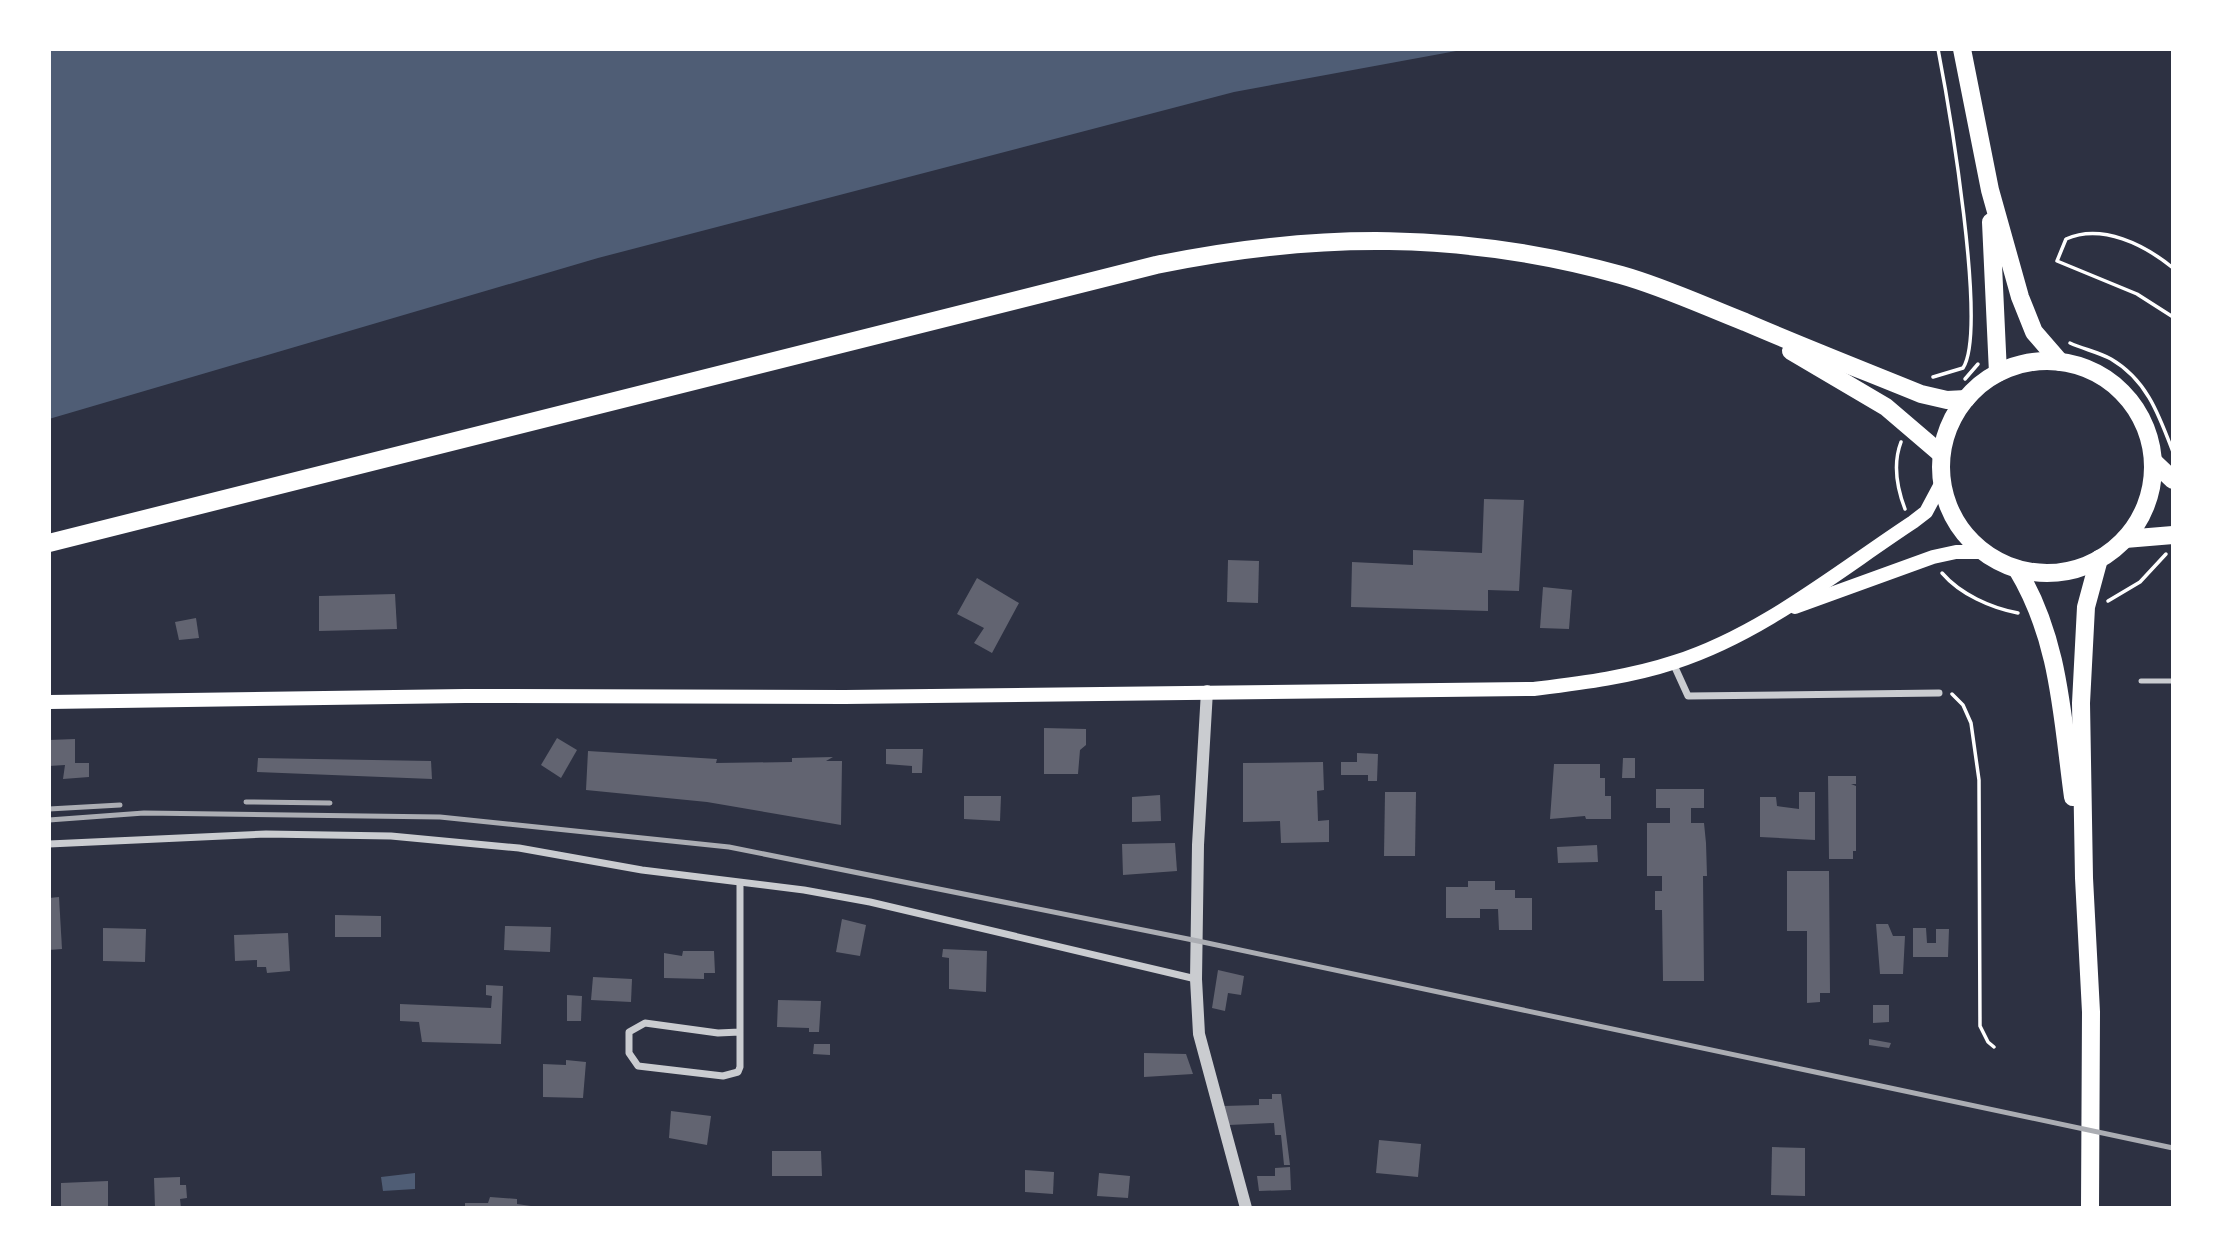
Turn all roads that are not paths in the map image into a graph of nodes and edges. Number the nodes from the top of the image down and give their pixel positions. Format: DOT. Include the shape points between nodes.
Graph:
graph roads {
  1 [pos="1962,49"];
  2 [pos="1990,190"];
  3 [pos="1743,322"];
  4 [pos="2060,362"];
  5 [pos="1998,373"];
  6 [pos="1961,391"];
  7 [pos="1941,454"];
  8 [pos="2153,461"];
  9 [pos="2173,480"];
  10 [pos="1942,482"];
  11 [pos="2124,539"];
  12 [pos="49,542"];
  13 [pos="2171,543"];
  14 [pos="1983,552"];
  15 [pos="2099,559"];
  16 [pos="2017,569"];
  17 [pos="1771,616"];
  18 [pos="1673,663"];
  19 [pos="2141,681"];
  20 [pos="2173,681"];
  21 [pos="1207,691"];
  22 [pos="1939,692"];
  23 [pos="49,702"];
  24 [pos="49,844"];
  25 [pos="2084,878"];
  26 [pos="740,883"];
  27 [pos="1196,979"];
  28 [pos="740,1032"];
  29 [pos="1246,1208"];
  30 [pos="2090,1208"];
  1 -- 2 [label="main road"];
  2 -- 4 [label="main road" via="2029,322"];
  2 -- 5 [label="main road"];
  3 -- 6 [label="main road" via="1947,400"];
  3 -- 7 [label="main road" via="1909,424"];
  3 -- 12 [label="main road" via="1623,276 1498,249 1386,239 1245,248 1156,265 638,392"];
  4 -- 5 [label="main road" via="2028,363"];
  4 -- 8 [label="main road" via="2092,371 2130,401 2146,429"];
  5 -- 6 [label="main road"];
  6 -- 7 [label="main road"];
  7 -- 10 [label="main road"];
  8 -- 9 [label="main road"];
  8 -- 11 [label="main road" via="2144,510"];
  10 -- 14 [label="main road" via="1955,521"];
  10 -- 17 [label="main road" via="1926,512"];
  11 -- 13 [label="main road"];
  11 -- 15 [label="main road"];
  14 -- 16 [label="main road"];
  14 -- 17 [label="main road" via="1933,557"];
  15 -- 16 [label="main road" via="2059,572"];
  15 -- 25 [label="main road" via="2086,607 2081,703"];
  16 -- 25 [label="main road" via="2040,611 2057,680"];
  17 -- 18 [label="main road"];
  18 -- 21 [label="main road" via="1602,680 1534,689"];
  18 -- 22 [label="street" via="1688,695"];
  19 -- 20 [label="lane"];
  21 -- 23 [label="main road"];
  21 -- 27 [label="street"];
  24 -- 26 [label="street" via="265,834 391,836 519,848"];
  25 -- 30 [label="main road" via="2091,1012"];
  26 -- 27 [label="street" via="870,902"];
  26 -- 28 [label="street"];
  27 -- 29 [label="street" via="1199,1034"];
  28 -- 28 [label="street" via="740,1067 732,1075 638,1066 629,1053 629,1032 645,1023"];
}
